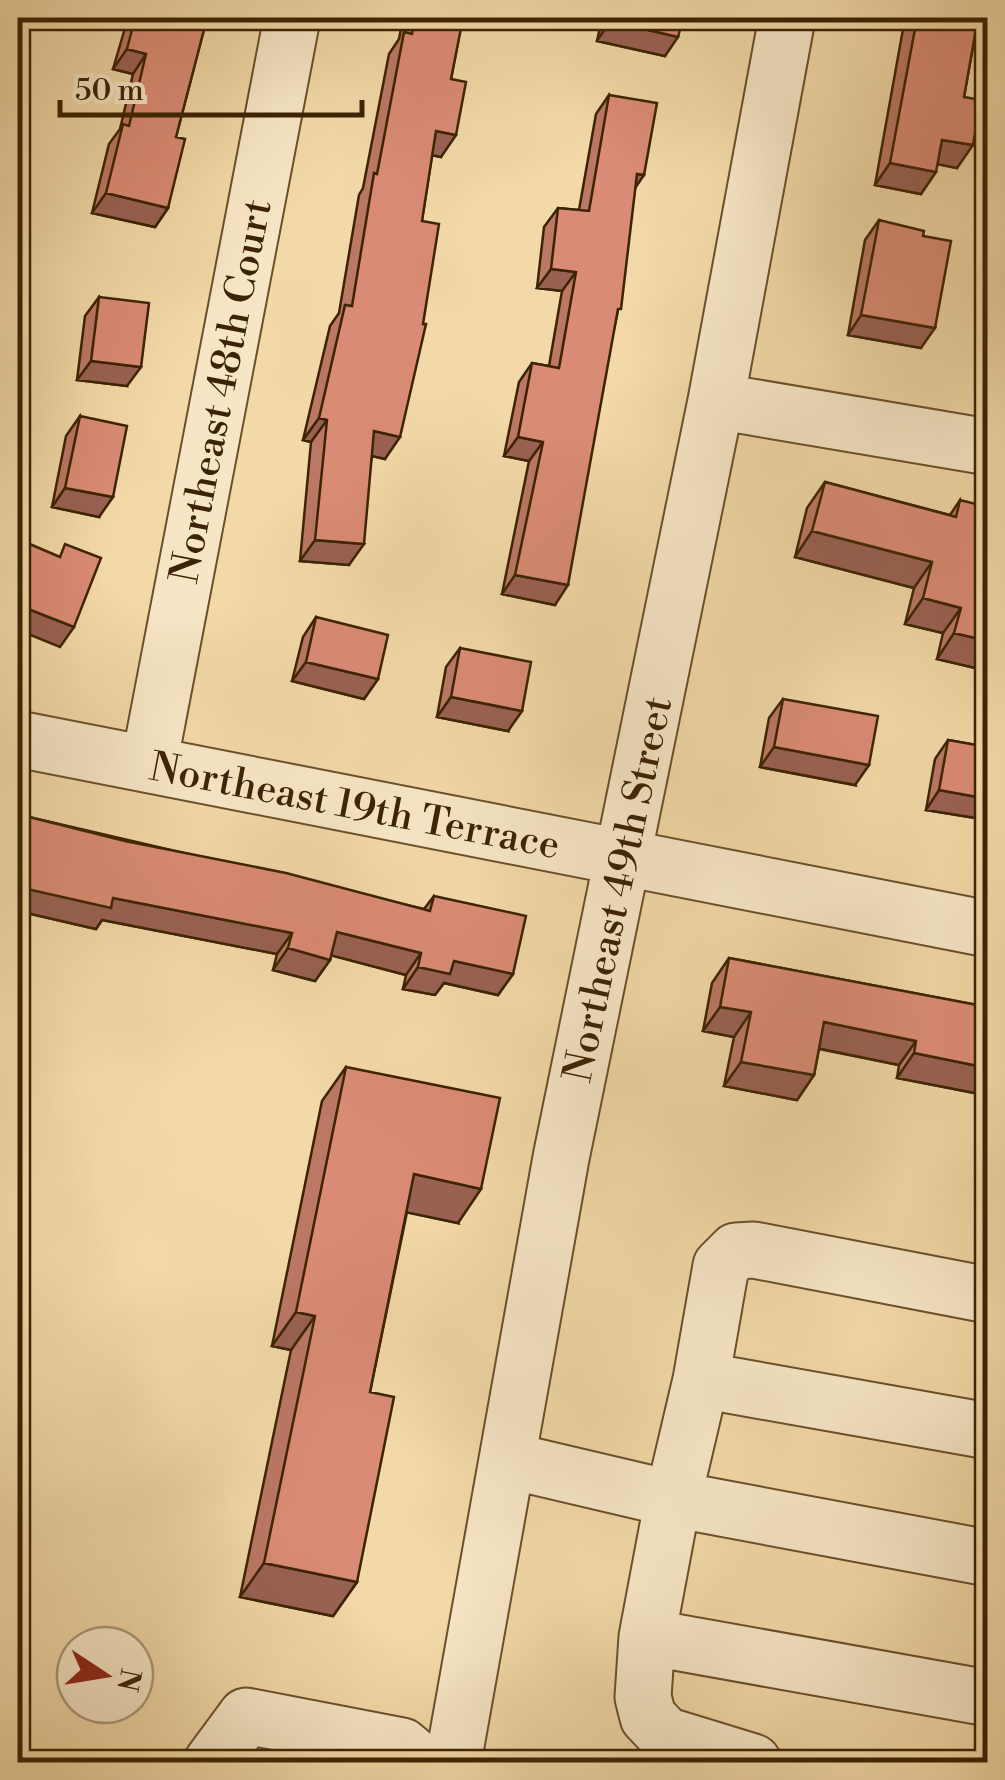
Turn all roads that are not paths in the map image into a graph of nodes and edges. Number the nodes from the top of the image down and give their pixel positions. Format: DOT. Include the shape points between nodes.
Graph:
graph roads {
  1 [pos="292,18"];
  2 [pos="787,18"];
  3 [pos="716,401"];
  4 [pos="988,447"];
  5 [pos="18,739"];
  6 [pos="148,764"];
  7 [pos="624,859"];
  8 [pos="988,929"];
  9 [pos="988,1295"];
  10 [pos="701,1380"];
  11 [pos="988,1431"];
  12 [pos="507,1460"];
  13 [pos="673,1499"];
  14 [pos="988,1558"];
  15 [pos="647,1637"];
  16 [pos="988,1698"];
  17 [pos="212,1762"];
  18 [pos="421,1762"];
  19 [pos="453,1762"];
  20 [pos="753,1762"];
  1 -- 6 [label="street, Northeast 48th Court"];
  2 -- 3 [label="street, Northeast 49th Street"];
  3 -- 4 [label="street"];
  3 -- 7 [label="street, Northeast 49th Street"];
  5 -- 6 [label="street, Northeast 19th Terrace"];
  6 -- 7 [label="street, Northeast 19th Terrace"];
  7 -- 8 [label="street, Northeast 19th Terrace"];
  7 -- 12 [label="street, Northeast 49th Street"];
  9 -- 10 [label="street" via="736,1251 721,1266"];
  10 -- 11 [label="street"];
  10 -- 13 [label="street"];
  12 -- 13 [label="street"];
  12 -- 19 [label="street, Northeast 49th Street"];
  13 -- 14 [label="street"];
  13 -- 15 [label="street"];
  15 -- 16 [label="street"];
  15 -- 20 [label="street" via="648,1716 665,1735"];
  17 -- 18 [label="street" via="246,1716 402,1746"];
}
